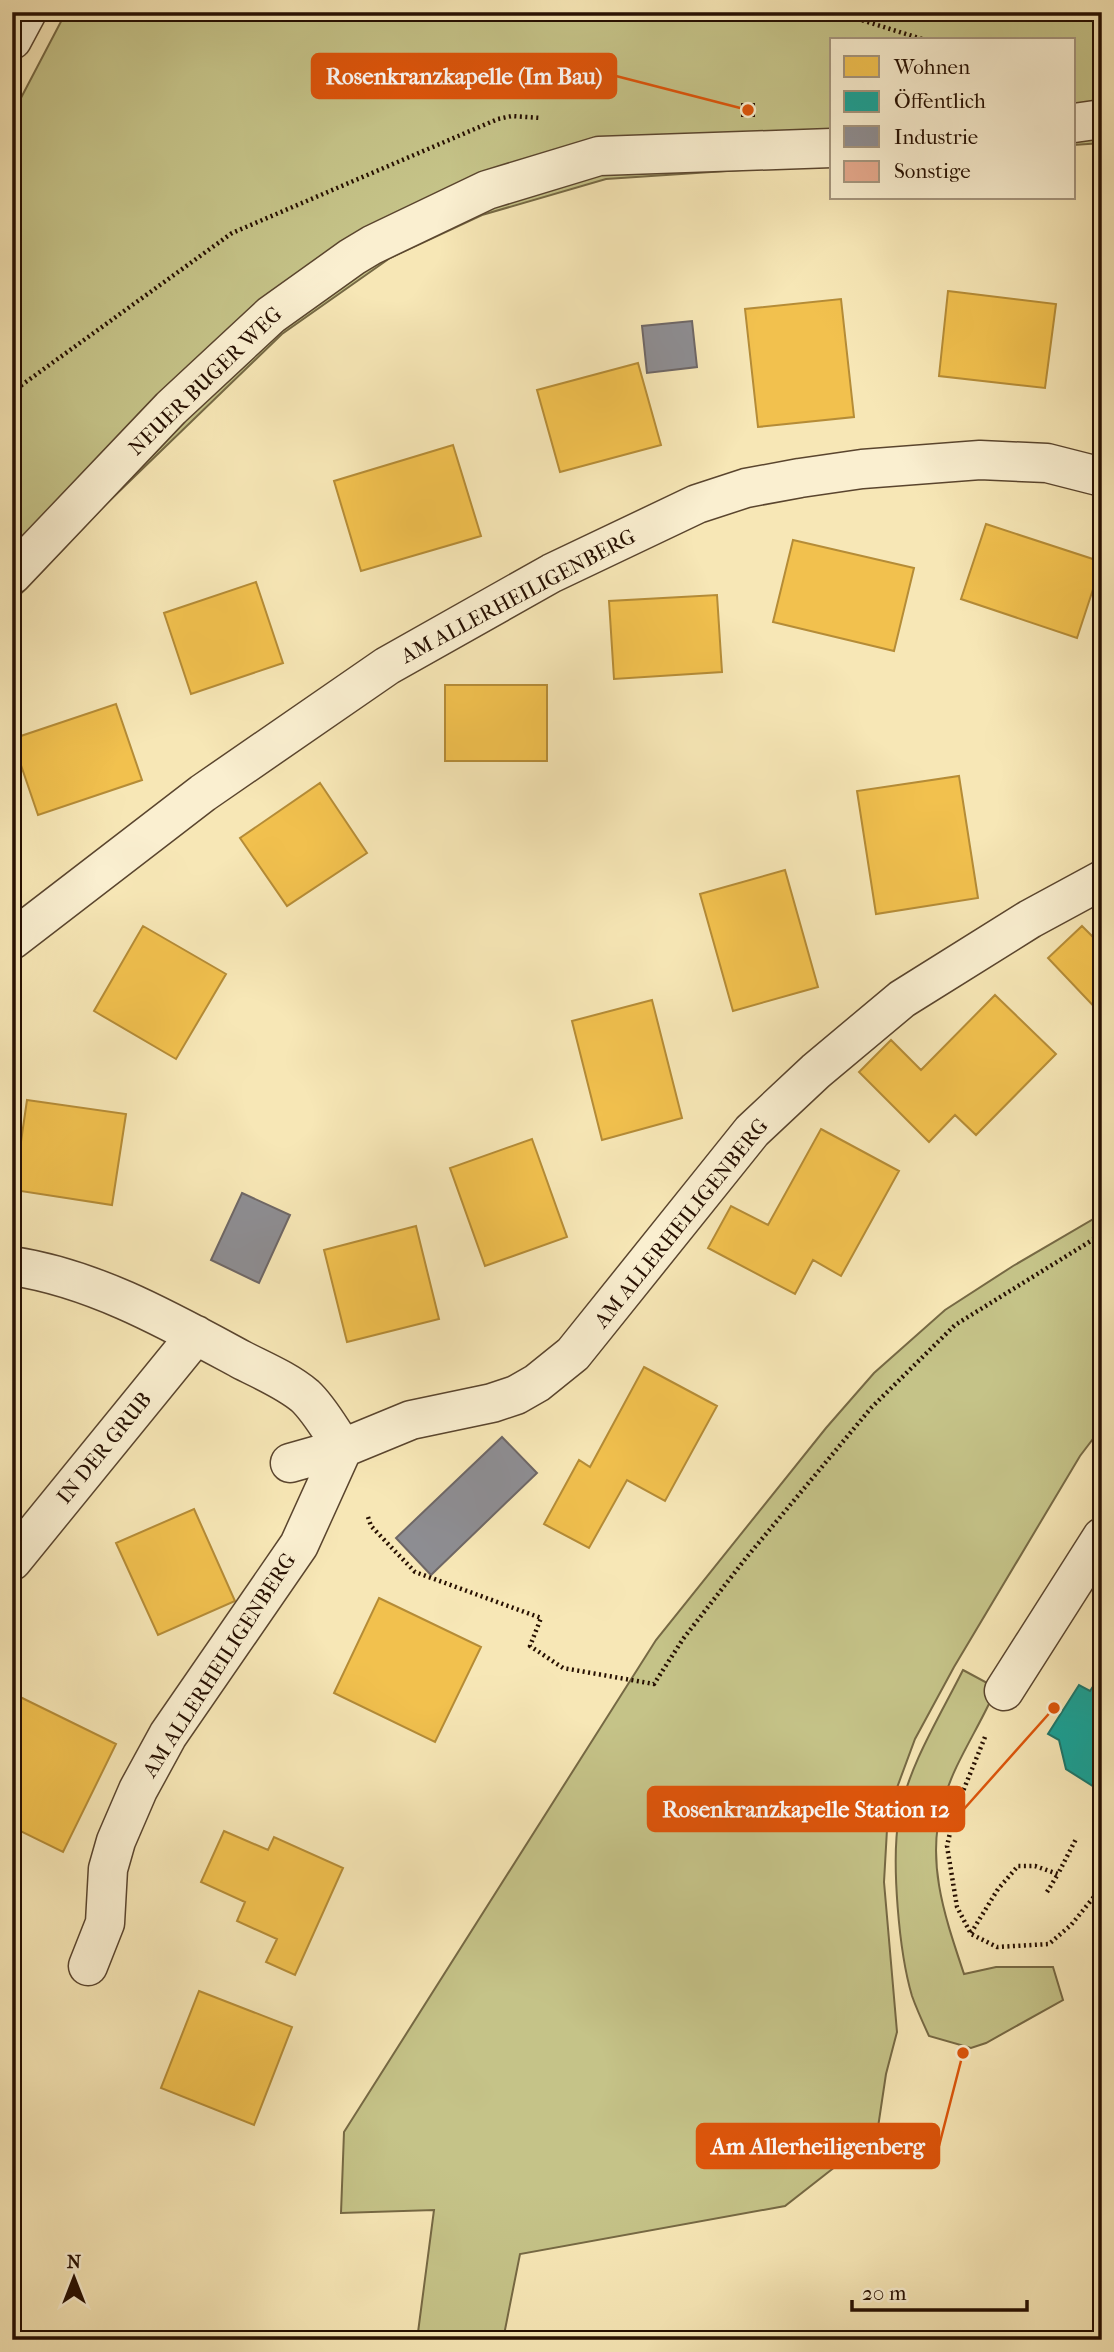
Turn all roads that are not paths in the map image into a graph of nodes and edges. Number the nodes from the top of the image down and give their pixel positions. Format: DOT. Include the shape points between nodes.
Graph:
graph roads {
  1 [pos="27,12"];
  2 [pos="12,40"];
  3 [pos="1102,119"];
  4 [pos="1076,123"];
  5 [pos="830,148"];
  6 [pos="1102,477"];
  7 [pos="12,575"];
  8 [pos="1102,880"];
  9 [pos="12,940"];
  10 [pos="12,1266"];
  11 [pos="196,1335"];
  12 [pos="343,1448"];
  13 [pos="290,1463"];
  14 [pos="1102,1537"];
  15 [pos="12,1561"];
  16 [pos="1004,1690"];
  17 [pos="88,1966"];
  1 -- 2 [label="street"];
  3 -- 4 [label="street"];
  5 -- 7 [label="street, NEUER BUGER WEG" via="599,156 487,190 372,245 271,315 171,408"];
  6 -- 9 [label="street, AM ALLERHEILIGENBERG" via="1047,463 980,460 800,478 746,488 697,504 552,573 387,666 203,793"];
  8 -- 12 [label="street, AM ALLERHEILIGENBERG" via="902,999 816,1070 752,1131 573,1354 556,1369 504,1399 411,1420"];
  10 -- 11 [label="street" via="85,1284"];
  11 -- 12 [label="street" via="302,1394"];
  11 -- 15 [label="street, IN DER GRUB"];
  12 -- 13 [label="street, AM ALLERHEILIGENBERG"];
  12 -- 17 [label="street, AM ALLERHEILIGENBERG" via="299,1545 167,1735 138,1790 108,1869 105,1923"];
  14 -- 16 [label="street"];
}
